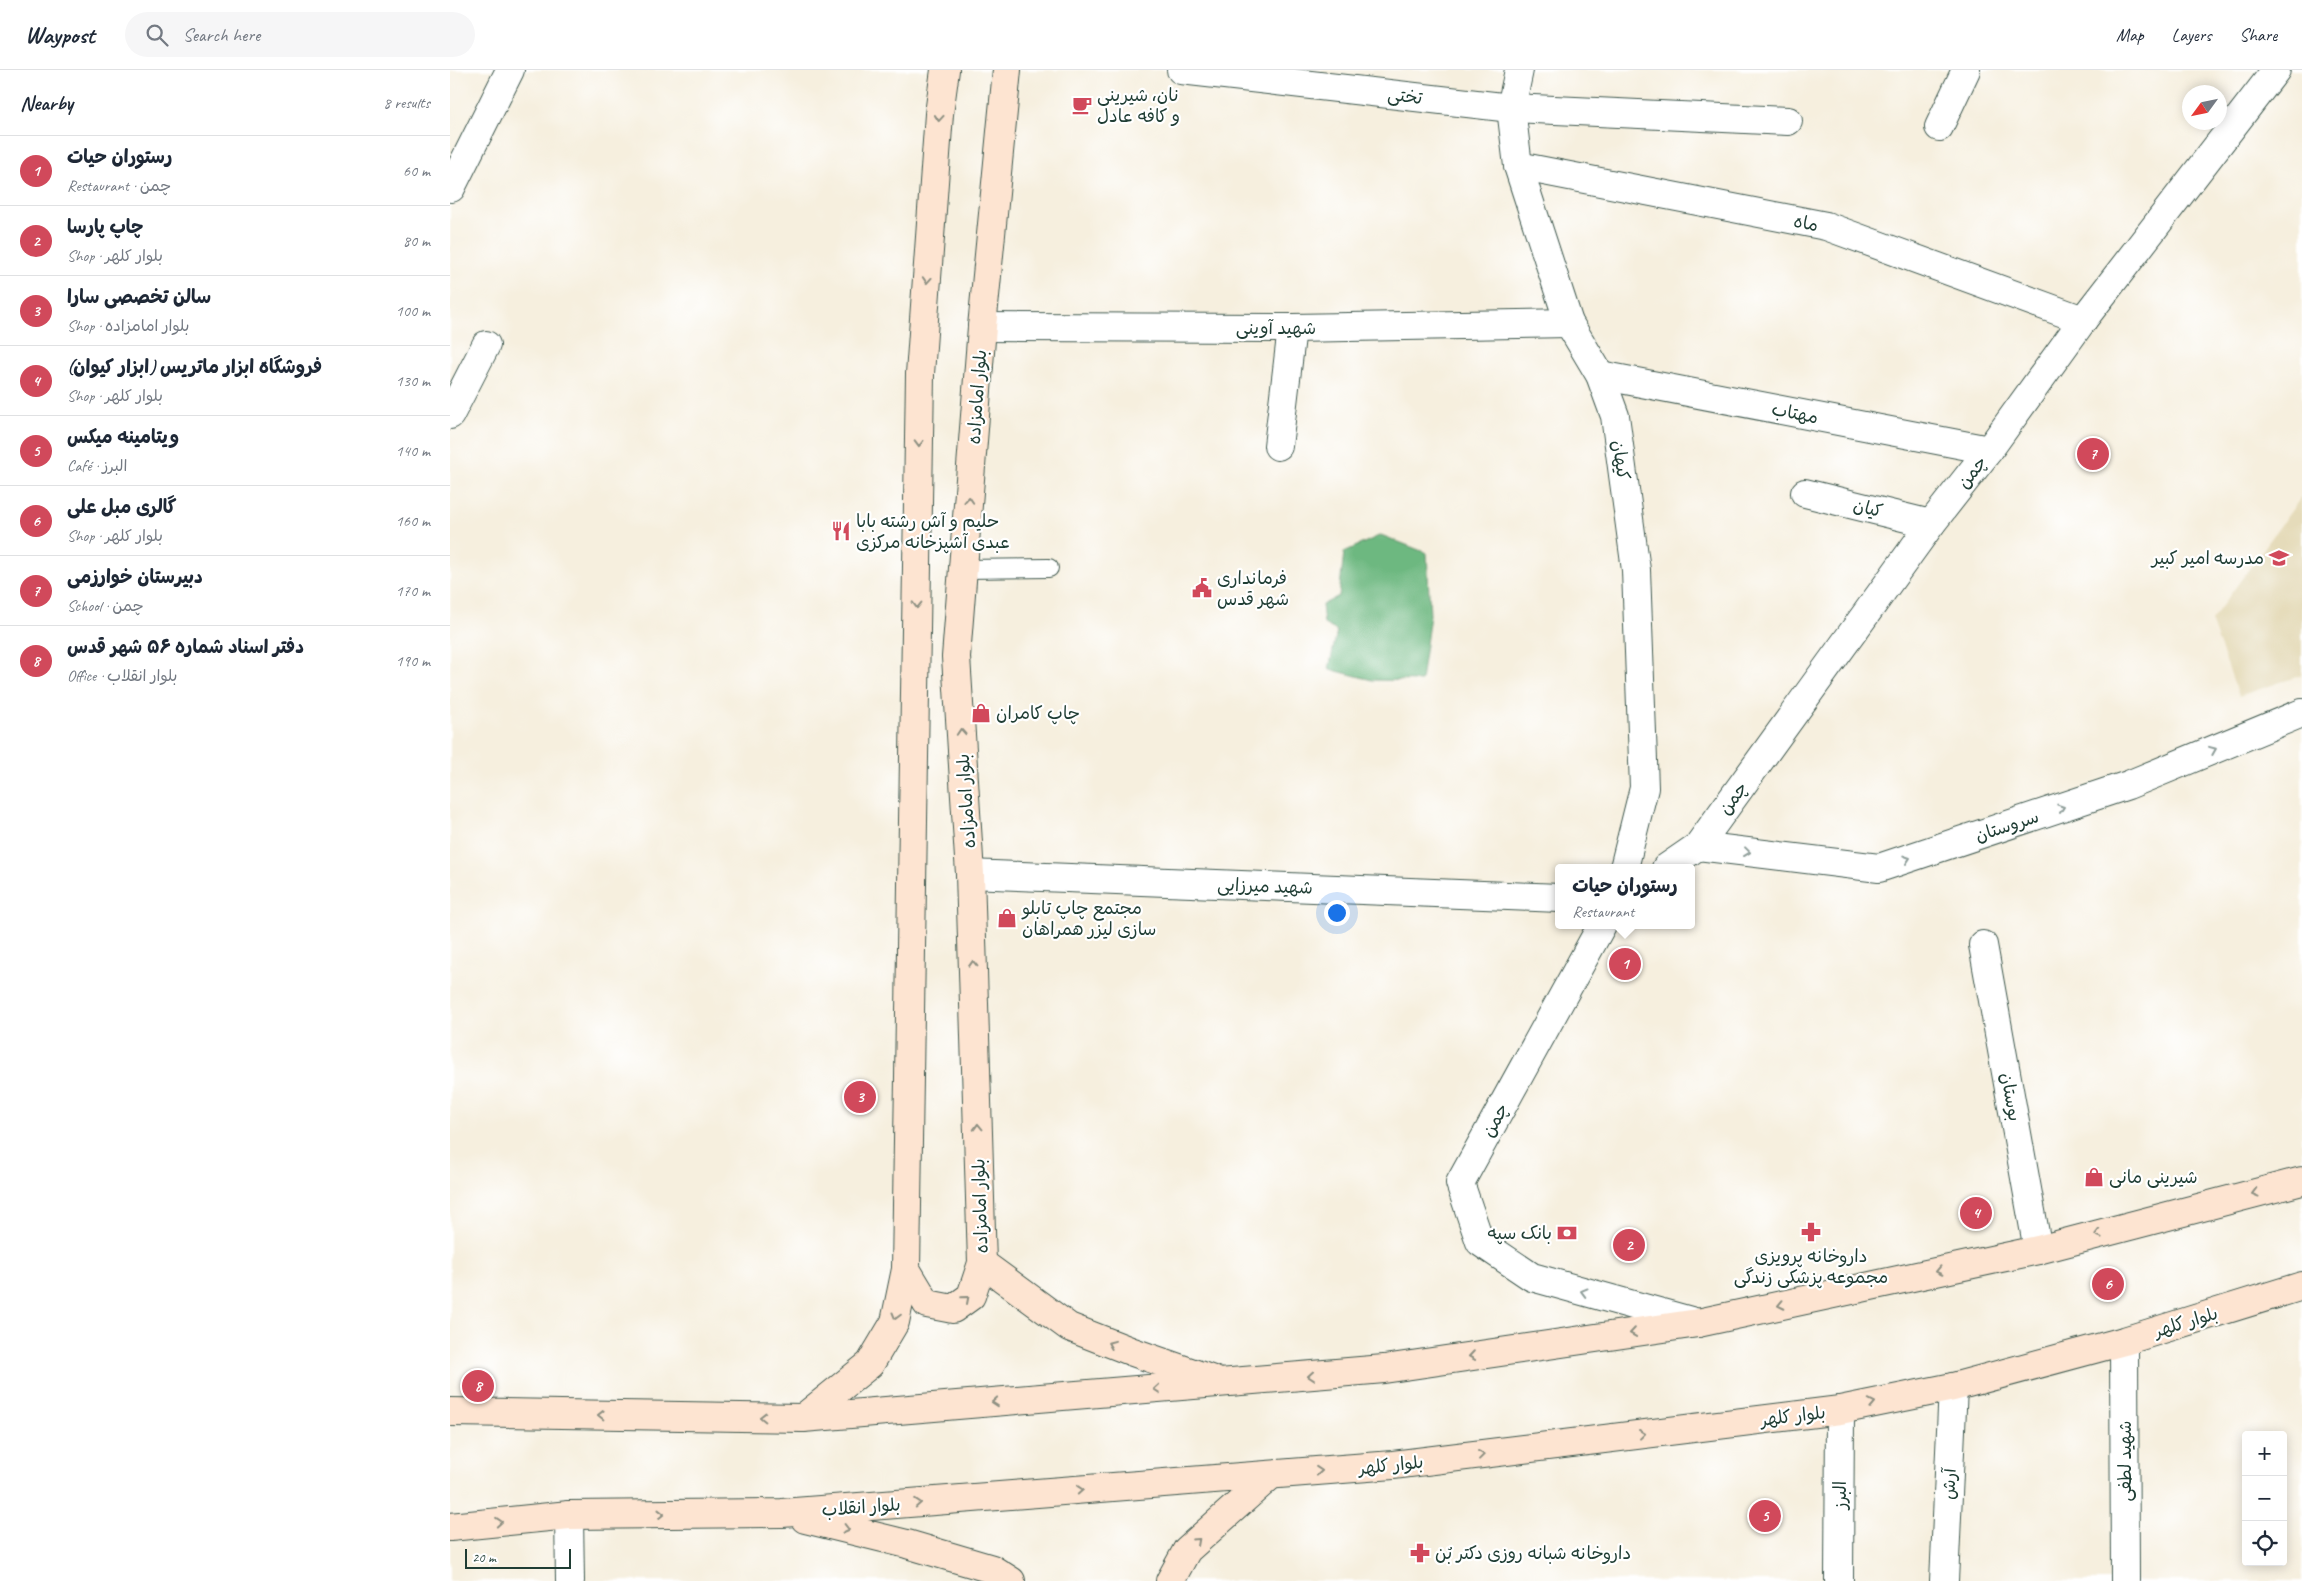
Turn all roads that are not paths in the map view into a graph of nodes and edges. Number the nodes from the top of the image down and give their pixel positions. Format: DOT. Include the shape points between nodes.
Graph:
graph roads {
  1 [pos="510,70"];
  2 [pos="945,70"];
  3 [pos="1007,70"];
  4 [pos="1181,70"];
  5 [pos="1519,70"];
  6 [pos="1966,70"];
  7 [pos="2276,70"];
  8 [pos="1511,108"];
  9 [pos="1788,121"];
  10 [pos="1939,127"];
  11 [pos="1518,166"];
  12 [pos="451,187"];
  13 [pos="2083,320"];
  14 [pos="1569,323"];
  15 [pos="982,327"];
  16 [pos="1292,328"];
  17 [pos="486,345"];
  18 [pos="1600,375"];
  19 [pos="450,415"];
  20 [pos="1278,446"];
  21 [pos="1989,450"];
  22 [pos="1805,493"];
  23 [pos="1931,524"];
  24 [pos="1049,568"];
  25 [pos="964,569"];
  26 [pos="2302,713"];
  27 [pos="1698,846"];
  28 [pos="1625,864"];
  29 [pos="1672,864"];
  30 [pos="970,874"];
  31 [pos="1555,898"];
  32 [pos="1600,929"];
  33 [pos="1984,944"];
  34 [pos="2302,1181"];
  35 [pos="2038,1250"];
  36 [pos="982,1263"];
  37 [pos="906,1269"];
  38 [pos="2302,1286"];
  39 [pos="1698,1323"];
  40 [pos="2124,1341"];
  41 [pos="1223,1384"];
  42 [pos="1953,1387"];
  43 [pos="1840,1410"];
  44 [pos="450,1412"];
  45 [pos="803,1418"];
  46 [pos="1271,1475"];
  47 [pos="782,1513"];
  48 [pos="569,1515"];
  49 [pos="450,1527"];
  50 [pos="570,1581"];
  51 [pos="1011,1581"];
  52 [pos="1170,1581"];
  53 [pos="1839,1581"];
  54 [pos="1944,1581"];
  55 [pos="2125,1581"];
  1 -- 12 [label="street"];
  2 -- 37 [label="main road, one-way" via="920,374"];
  3 -- 15 [label="main road, بلوار امامزاده"];
  4 -- 8 [label="street, تختی"];
  5 -- 8 [label="street, کیهان"];
  6 -- 10 [label="street"];
  7 -- 13 [label="street, چمن"];
  8 -- 9 [label="street, تختی"];
  8 -- 11 [label="street, کیهان"];
  11 -- 13 [label="street, ماه" via="1826,226"];
  11 -- 14 [label="street, کیهان"];
  13 -- 21 [label="street, چمن"];
  14 -- 16 [label="street, شهید آوینی"];
  14 -- 18 [label="street, کیهان"];
  15 -- 16 [label="street, شهید آوینی"];
  25 -- 15 [label="main road, بلوار امامزاده, one-way"];
  16 -- 20 [label="street"];
  17 -- 19 [label="street"];
  18 -- 21 [label="street, مهتاب"];
  18 -- 28 [label="street, کیهان" via="1615,416 1636,570 1644,788"];
  21 -- 23 [label="street, چمن"];
  22 -- 23 [label="street, کیان"];
  23 -- 27 [label="street, چمن"];
  24 -- 25 [label="lane"];
  30 -- 25 [label="main road, بلوار امامزاده, one-way" via="956,657"];
  27 -- 26 [label="street, سروستان, one-way" via="1879,868 2128,785"];
  27 -- 29 [label="street, چمن"];
  30 -- 31 [label="street, شهید میرزایی"];
  36 -- 30 [label="main road, بلوار امامزاده, one-way"];
  39 -- 32 [label="street, چمن, one-way" via="1532,1277 1480,1242 1460,1183"];
  33 -- 35 [label="street, بوستان"];
  34 -- 35 [label="main road, one-way"];
  35 -- 39 [label="main road, one-way"];
  37 -- 36 [label="main road, one-way" via="927,1304 953,1309 971,1296"];
  41 -- 36 [label="main road, بلوار امامزاده, one-way" via="1070,1327"];
  37 -- 45 [label="main road, one-way" via="895,1322 870,1364"];
  38 -- 40 [label="main road, بلوار کلهر"];
  39 -- 41 [label="main road, one-way" via="1384,1369"];
  40 -- 42 [label="main road, بلوار کلهر"];
  40 -- 55 [label="street, شهید لطفی"];
  41 -- 45 [label="main road, one-way"];
  43 -- 42 [label="main road, بلوار کلهر, one-way"];
  42 -- 54 [label="street, آرش"];
  46 -- 43 [label="main road, بلوار کلهر, one-way" via="1393,1466"];
  43 -- 53 [label="street, البرز"];
  45 -- 44 [label="main road, one-way"];
  47 -- 46 [label="main road, بلوار انقلاب, one-way"];
  52 -- 46 [label="main road, one-way" via="1186,1550"];
  48 -- 47 [label="main road, بلوار انقلاب, one-way"];
  47 -- 51 [label="main road, one-way" via="935,1552 992,1569"];
  49 -- 48 [label="main road, بلوار انقلاب, one-way"];
  48 -- 50 [label="street"];
}
